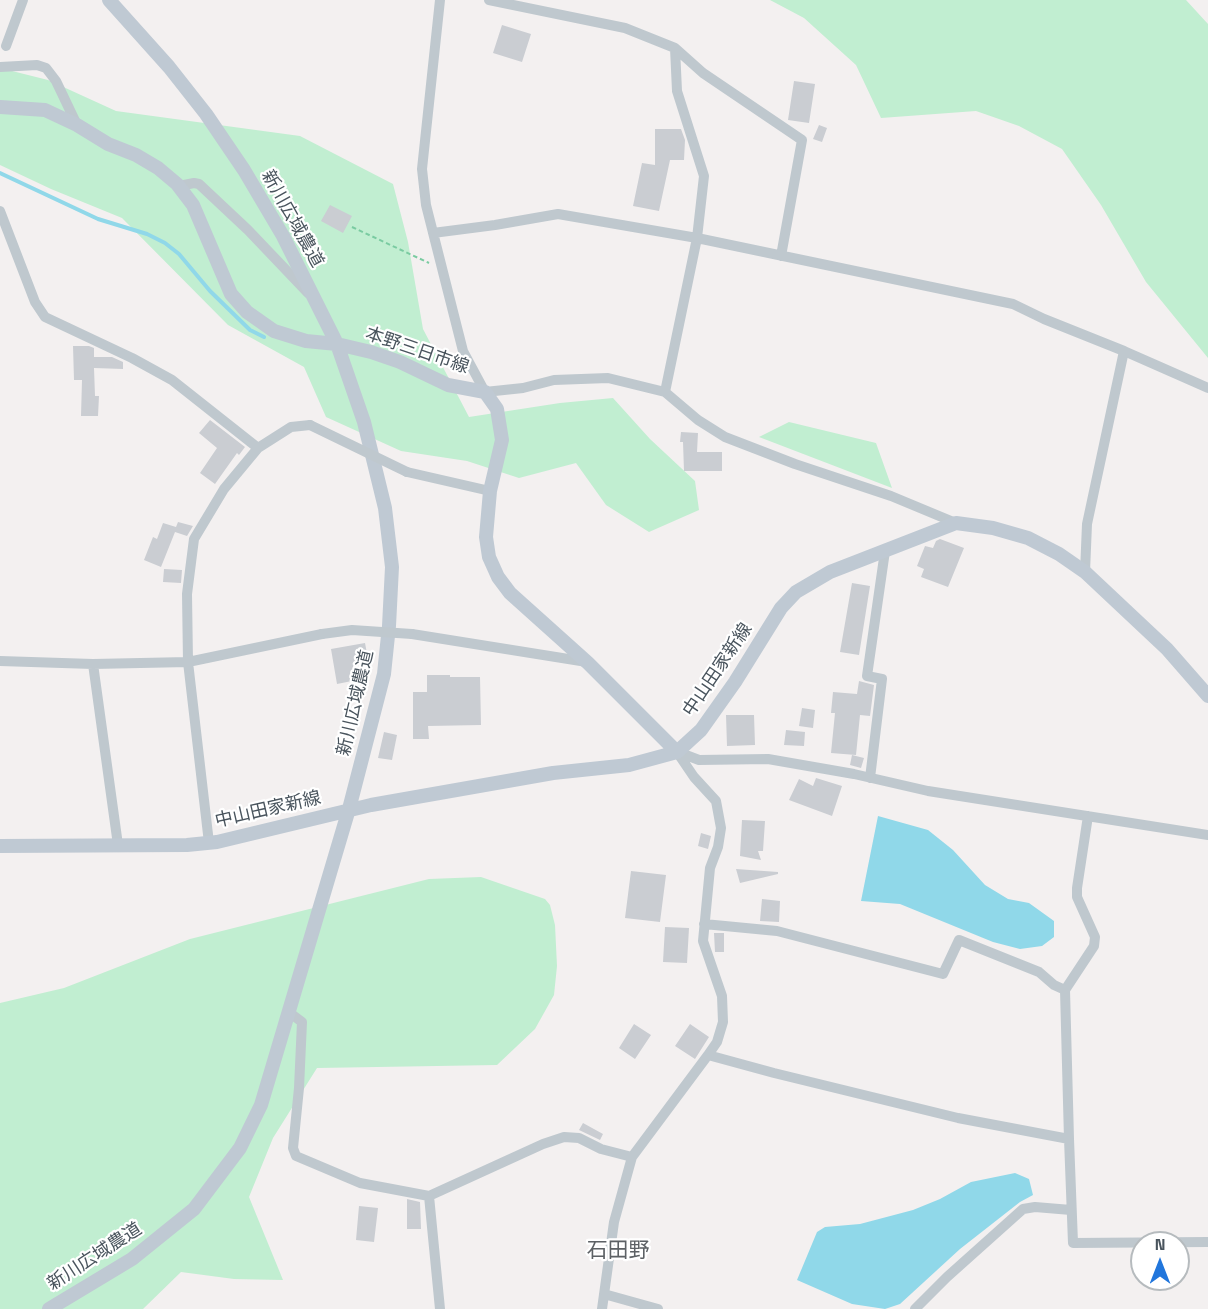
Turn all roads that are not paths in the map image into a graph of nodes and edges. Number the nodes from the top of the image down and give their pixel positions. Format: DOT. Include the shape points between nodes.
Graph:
graph roads {
  1 [pos="23,0"];
  2 [pos="109,0"];
  3 [pos="440,0"];
  4 [pos="489,0"];
  5 [pos="6,46"];
  6 [pos="675,48"];
  7 [pos="0,67"];
  8 [pos="0,107"];
  9 [pos="77,125"];
  10 [pos="179,186"];
  11 [pos="0,211"];
  12 [pos="433,233"];
  13 [pos="697,238"];
  14 [pos="781,256"];
  15 [pos="315,299"];
  16 [pos="337,344"];
  17 [pos="1124,351"];
  18 [pos="1208,388"];
  19 [pos="485,392"];
  20 [pos="665,392"];
  21 [pos="258,448"];
  22 [pos="490,491"];
  23 [pos="956,523"];
  24 [pos="885,551"];
  25 [pos="1085,572"];
  26 [pos="0,661"];
  27 [pos="188,662"];
  28 [pos="588,663"];
  29 [pos="93,664"];
  30 [pos="1208,696"];
  31 [pos="677,752"];
  32 [pos="870,778"];
  33 [pos="349,809"];
  34 [pos="1088,816"];
  35 [pos="1208,835"];
  36 [pos="209,843"];
  37 [pos="118,845"];
  38 [pos="0,846"];
  39 [pos="704,924"];
  40 [pos="1065,990"];
  41 [pos="290,1013"];
  42 [pos="708,1055"];
  43 [pos="1069,1139"];
  44 [pos="632,1157"];
  45 [pos="429,1196"];
  46 [pos="1071,1210"];
  47 [pos="1208,1242"];
  48 [pos="604,1294"];
  49 [pos="49,1309"];
  50 [pos="440,1309"];
  51 [pos="602,1309"];
  52 [pos="658,1309"];
  53 [pos="915,1309"];
  1 -- 5 [label="street"];
  2 -- 15 [label="main road, 新川広域農道" via="206,114 283,236"];
  3 -- 12 [label="street" via="422,168"];
  4 -- 6 [label="street" via="626,28"];
  6 -- 13 [label="street" via="677,91 704,176"];
  6 -- 14 [label="street" via="703,73 802,140"];
  7 -- 9 [label="street" via="37,64 46,68"];
  8 -- 9 [label="main road, 本野三日市線" via="45,110"];
  9 -- 10 [label="main road, 本野三日市線" via="158,168"];
  10 -- 15 [label="street" via="199,184"];
  10 -- 16 [label="main road, 本野三日市線" via="193,205 231,294 247,312 274,331"];
  11 -- 21 [label="street" via="34,302 45,317 172,380"];
  12 -- 13 [label="street" via="558,214"];
  12 -- 19 [label="street" via="463,351"];
  13 -- 14 [label="street"];
  13 -- 20 [label="street"];
  14 -- 17 [label="street" via="1013,304"];
  15 -- 16 [label="main road, 新川広域農道"];
  16 -- 19 [label="main road, 本野三日市線" via="399,362 448,384"];
  16 -- 33 [label="main road, 新川広域農道" via="364,422 385,508 392,567 384,674"];
  17 -- 18 [label="street"];
  17 -- 25 [label="street" via="1087,524"];
  19 -- 20 [label="street" via="554,380 608,378"];
  19 -- 22 [label="main road, 本野三日市線" via="497,409 502,440"];
  20 -- 23 [label="street" via="725,437 891,495"];
  21 -- 22 [label="street, bridge" via="291,427 310,424 407,472"];
  21 -- 27 [label="street" via="224,489 194,540 188,594"];
  22 -- 28 [label="main road, 本野三日市線" via="486,537 498,577 510,593"];
  23 -- 24 [label="main road, 中山田家新線"];
  23 -- 25 [label="main road, 中山田家新線" via="1028,538"];
  24 -- 31 [label="main road, 中山田家新線" via="795,592 780,608 701,730"];
  24 -- 32 [label="street" via="867,676 882,679"];
  25 -- 30 [label="main road, 中山田家新線" via="1167,650"];
  26 -- 29 [label="street"];
  27 -- 28 [label="street, bridge" via="352,630 412,634"];
  27 -- 29 [label="street"];
  27 -- 36 [label="street"];
  28 -- 31 [label="main road, 本野三日市線"];
  29 -- 37 [label="street"];
  31 -- 32 [label="street" via="699,760 768,759"];
  31 -- 33 [label="main road, 中山田家新線" via="629,765 553,773"];
  31 -- 39 [label="street" via="716,801 721,828 711,867"];
  32 -- 34 [label="street"];
  33 -- 36 [label="main road, 中山田家新線"];
  33 -- 41 [label="main road, 新川広域農道"];
  34 -- 35 [label="street"];
  34 -- 40 [label="street" via="1077,897 1095,937 1094,946"];
  36 -- 37 [label="main road, 中山田家新線"];
  37 -- 38 [label="main road, 中山田家新線"];
  39 -- 40 [label="street" via="777,931 943,974 959,940 1039,972"];
  39 -- 42 [label="street" via="703,941 722,996 723,1022"];
  40 -- 43 [label="street"];
  41 -- 45 [label="street" via="302,1022 293,1148 296,1156 360,1183"];
  41 -- 49 [label="main road, 新川広域農道" via="261,1105 240,1148 194,1209 132,1259"];
  42 -- 43 [label="street" via="958,1118"];
  42 -- 44 [label="street"];
  43 -- 46 [label="street"];
  44 -- 45 [label="street" via="579,1138 564,1137"];
  44 -- 48 [label="street" via="614,1222"];
  45 -- 50 [label="street"];
  46 -- 47 [label="street" via="1073,1244"];
  46 -- 53 [label="street" via="1023,1209"];
  48 -- 51 [label="street"];
  48 -- 52 [label="street"];
}
